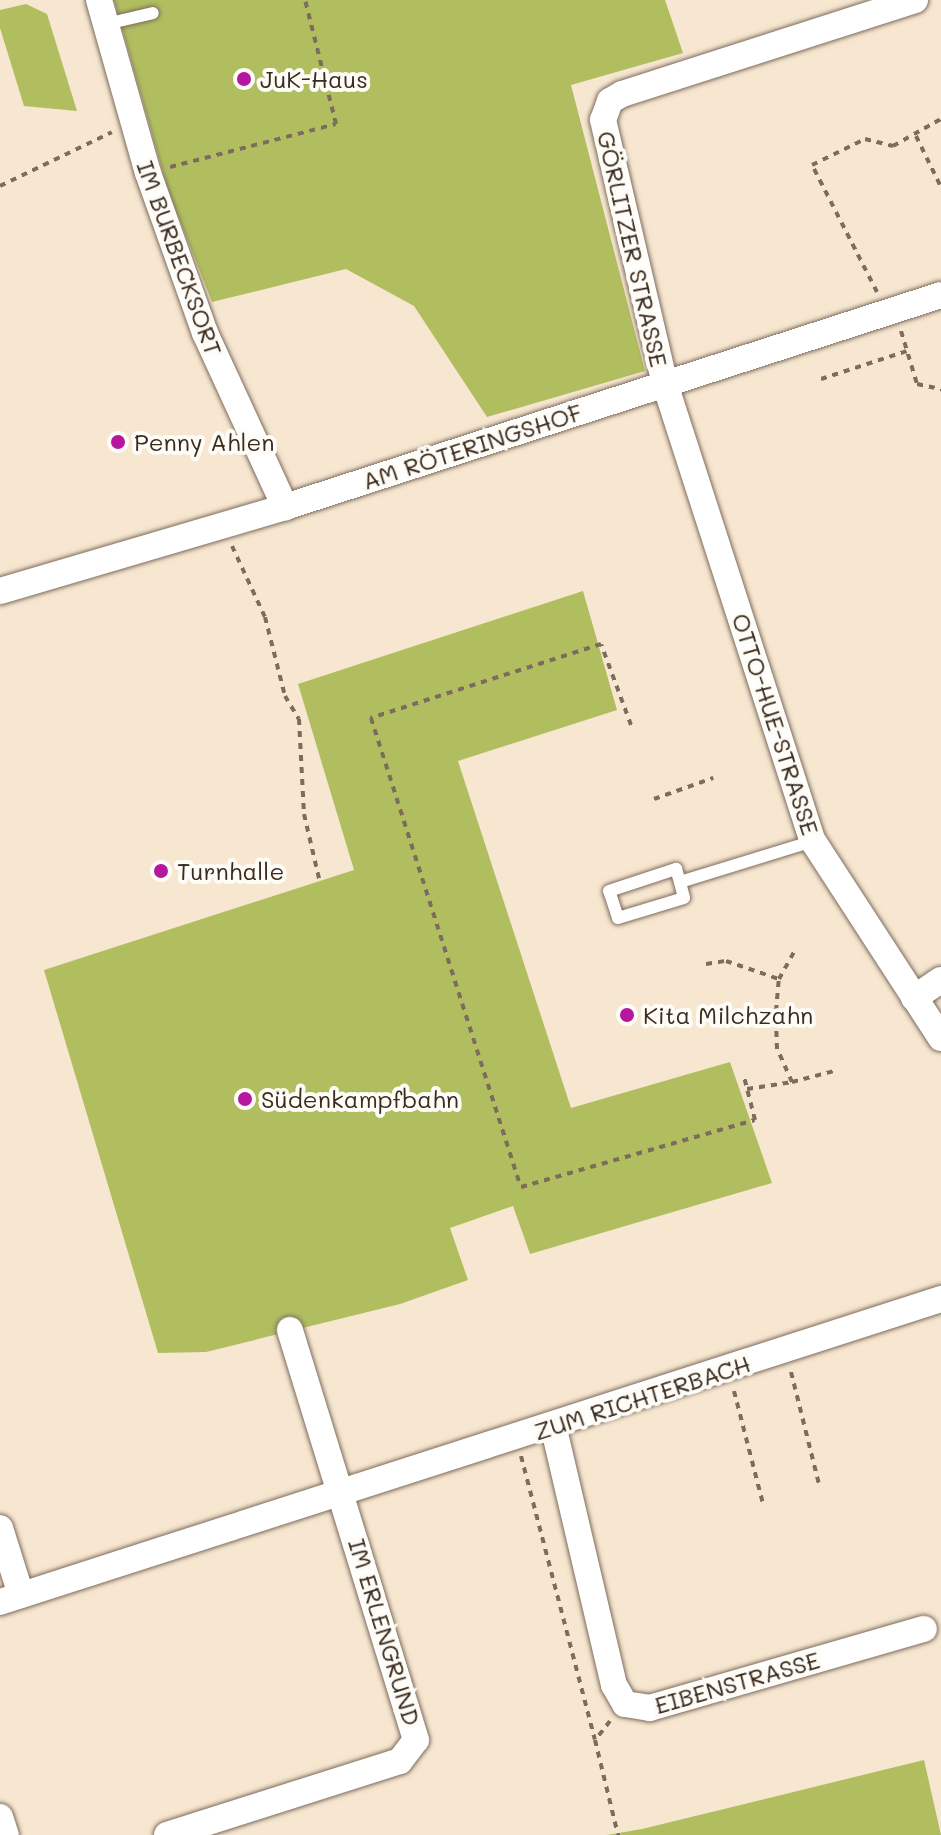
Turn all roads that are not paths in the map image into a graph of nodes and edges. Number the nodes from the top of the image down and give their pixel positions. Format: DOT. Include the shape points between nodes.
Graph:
graph roads {
  1 [pos="915,0"];
  2 [pos="102,12"];
  3 [pos="153,13"];
  4 [pos="941,295"];
  5 [pos="665,384"];
  6 [pos="285,507"];
  7 [pos="0,591"];
  8 [pos="813,841"];
  9 [pos="680,882"];
  10 [pos="941,980"];
  11 [pos="914,998"];
  12 [pos="941,1038"];
  13 [pos="941,1299"];
  14 [pos="290,1330"];
  15 [pos="553,1425"];
  16 [pos="343,1493"];
  17 [pos="0,1528"];
  18 [pos="11,1598"];
  19 [pos="933,1626"];
  20 [pos="0,1817"];
  21 [pos="6,1835"];
  22 [pos="167,1835"];
  1 -- 5 [label="street, GÖRLITZER STRASSE" via="622,94 606,107 604,127"];
  2 -- 3 [label="lane"];
  2 -- 6 [label="street, IM BURBECKSORT" via="148,173 214,356"];
  4 -- 5 [label="street, AM RÖTERINGSHOF"];
  5 -- 6 [label="street, AM RÖTERINGSHOF"];
  5 -- 8 [label="street, OTTO-HUE-STRASSE"];
  6 -- 7 [label="street, AM RÖTERINGSHOF"];
  8 -- 9 [label="lane"];
  8 -- 11 [label="street, OTTO-HUE-STRASSE"];
  9 -- 9 [label="lane" via="684,898 618,918 609,891 676,869"];
  10 -- 11 [label="street"];
  11 -- 12 [label="street, OTTO-HUE-STRASSE"];
  13 -- 15 [label="street, ZUM RICHTERBACH"];
  14 -- 16 [label="street"];
  15 -- 16 [label="street, ZUM RICHTERBACH"];
  15 -- 19 [label="street, EIBENSTRASSE" via="614,1685 625,1704 650,1708"];
  16 -- 18 [label="street, ZUM RICHTERBACH"];
  16 -- 22 [label="street, IM ERLENGRUND" via="416,1731 414,1749 400,1761"];
  17 -- 18 [label="street"];
  20 -- 21 [label="street"];
}
